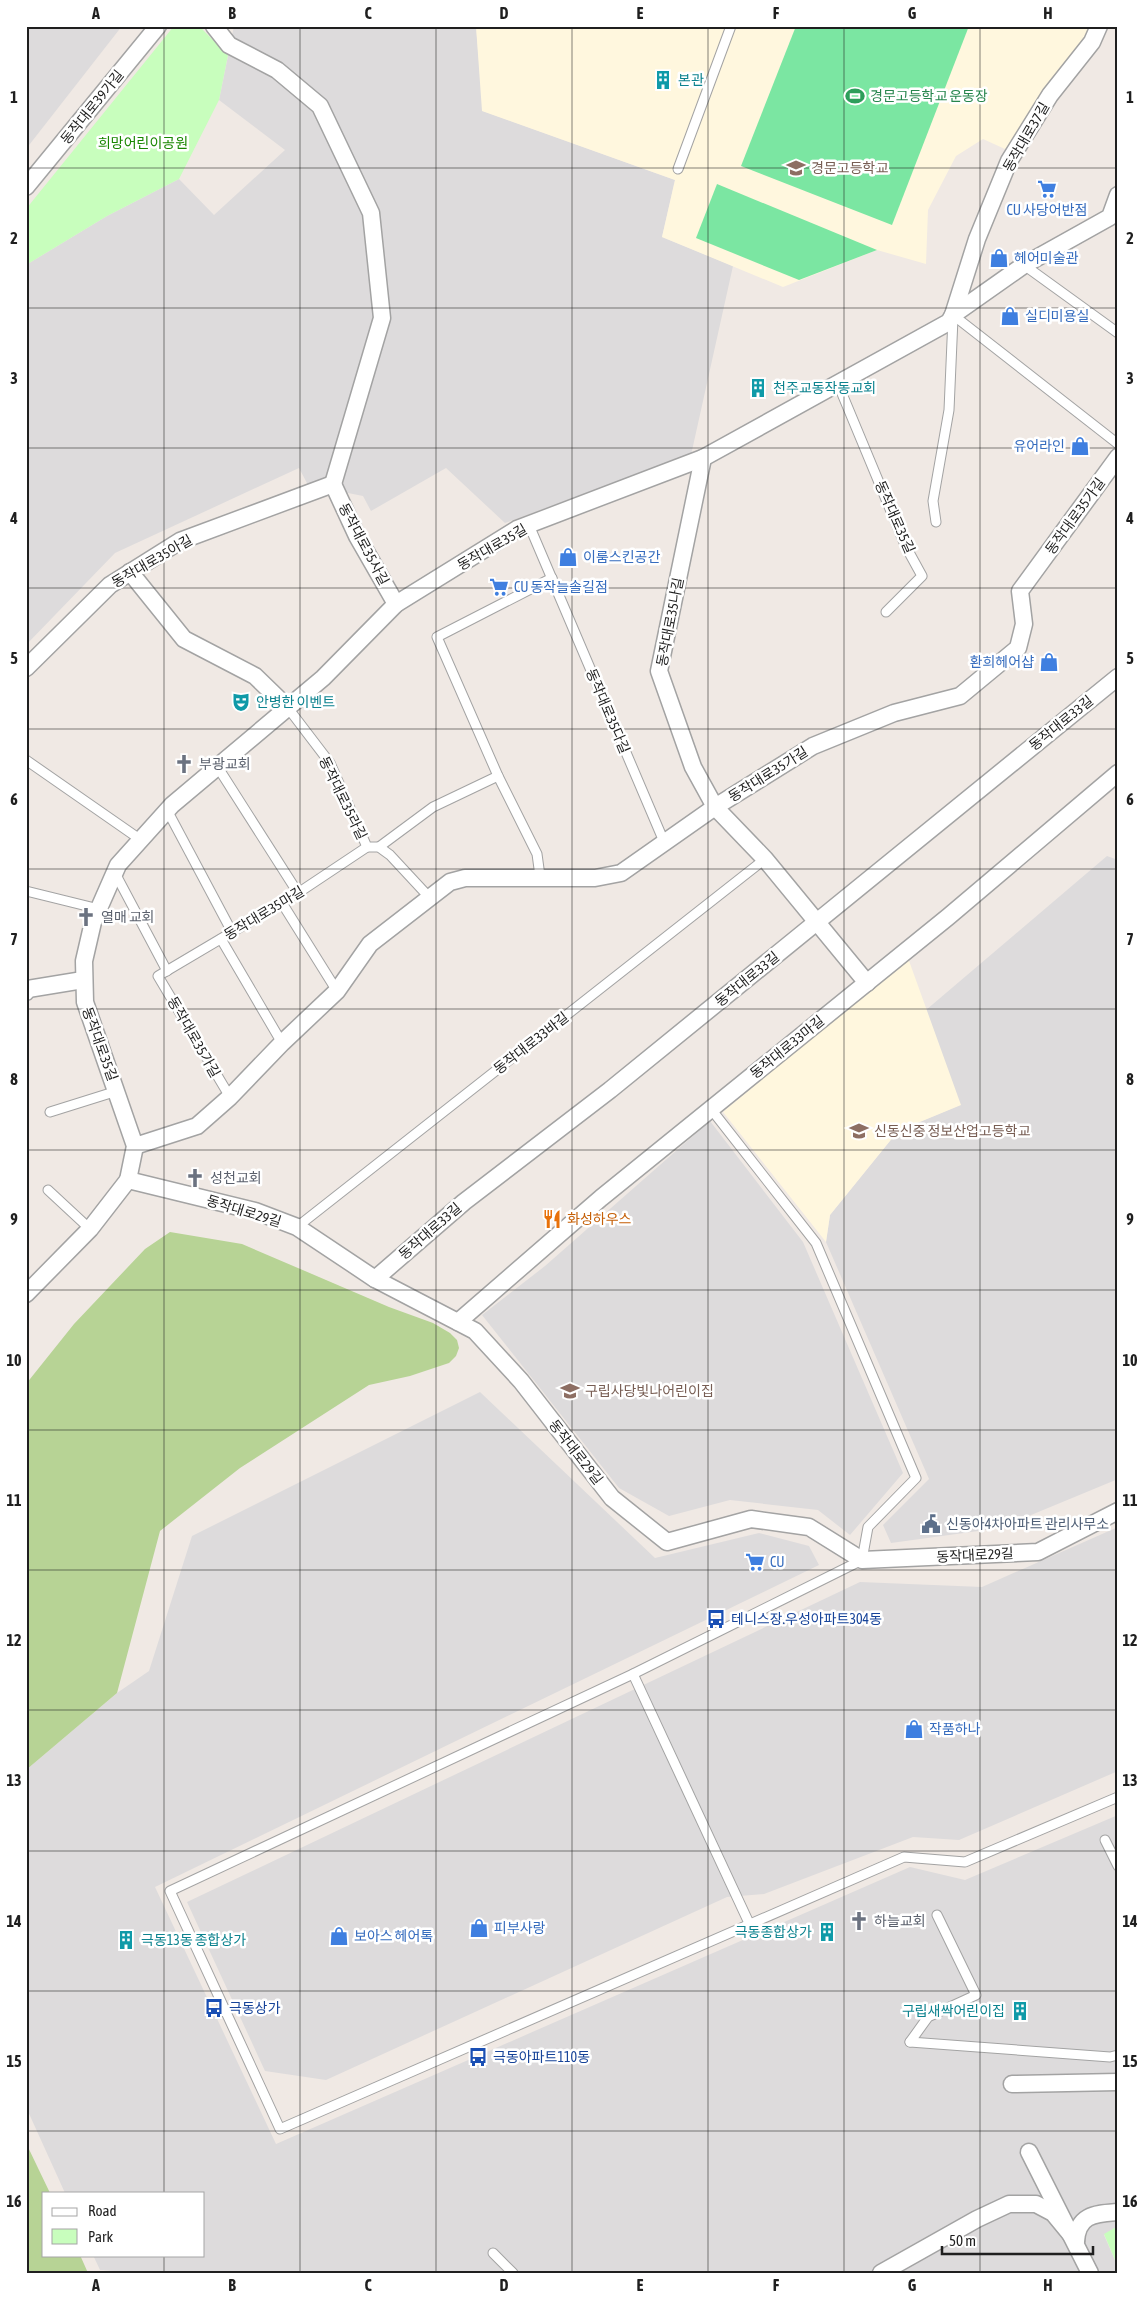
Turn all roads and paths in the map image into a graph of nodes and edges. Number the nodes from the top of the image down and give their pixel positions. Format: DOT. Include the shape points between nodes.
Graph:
graph roads {
  1 [pos="158,26"];
  2 [pos="214,26"];
  3 [pos="731,26"];
  4 [pos="1099,26"];
  5 [pos="678,169"];
  6 [pos="26,187"];
  7 [pos="1118,196"];
  8 [pos="1114,220"];
  9 [pos="1024,265"];
  10 [pos="953,315"];
  11 [pos="1118,333"];
  12 [pos="838,384"];
  13 [pos="1118,444"];
  14 [pos="1118,457"];
  15 [pos="703,458"];
  16 [pos="333,484"];
  17 [pos="936,522"];
  18 [pos="529,525"];
  19 [pos="130,572"];
  20 [pos="552,578"];
  21 [pos="396,604"];
  22 [pos="886,612"];
  23 [pos="26,668"];
  24 [pos="1118,677"];
  25 [pos="288,708"];
  26 [pos="26,760"];
  27 [pos="217,766"];
  28 [pos="1118,773"];
  29 [pos="498,776"];
  30 [pos="715,807"];
  31 [pos="167,810"];
  32 [pos="141,840"];
  33 [pos="665,844"];
  34 [pos="367,847"];
  35 [pos="379,847"];
  36 [pos="766,859"];
  37 [pos="115,873"];
  38 [pos="540,876"];
  39 [pos="26,891"];
  40 [pos="298,893"];
  41 [pos="429,897"];
  42 [pos="282,903"];
  43 [pos="99,909"];
  44 [pos="818,922"];
  45 [pos="232,932"];
  46 [pos="221,939"];
  47 [pos="167,971"];
  48 [pos="158,976"];
  49 [pos="83,980"];
  50 [pos="867,983"];
  51 [pos="336,991"];
  52 [pos="26,992"];
  53 [pos="282,1043"];
  54 [pos="117,1091"];
  55 [pos="230,1097"];
  56 [pos="711,1109"];
  57 [pos="50,1112"];
  58 [pos="135,1146"];
  59 [pos="128,1180"];
  60 [pos="48,1190"];
  61 [pos="297,1227"];
  62 [pos="90,1229"];
  63 [pos="375,1279"];
  64 [pos="26,1294"];
  65 [pos="458,1322"];
  66 [pos="1118,1512"];
  67 [pos="862,1560"];
  68 [pos="633,1674"];
  69 [pos="1118,1797"];
  70 [pos="1105,1840"];
  71 [pos="1118,1866"];
  72 [pos="937,1915"];
  73 [pos="748,1923"];
  74 [pos="1118,2055"];
  75 [pos="1118,2082"];
  76 [pos="1012,2084"];
  77 [pos="1029,2152"];
  78 [pos="1118,2212"];
  79 [pos="1076,2241"];
  80 [pos="493,2253"];
  81 [pos="513,2273"];
  82 [pos="881,2273"];
  83 [pos="1090,2273"];
  1 -- 6 [label="street, 동작대로39가길"];
  2 -- 16 [label="street" via="229,45 277,70 320,106 371,213 382,318"];
  3 -- 5 [label="lane"];
  4 -- 10 [label="street, 동작대로37길" via="1092,42 1050,96 1009,161 977,239"];
  7 -- 8 [label="street, 동작대로35길"];
  8 -- 9 [label="street, 동작대로35길"];
  9 -- 10 [label="street, 동작대로35길"];
  9 -- 11 [label="lane"];
  10 -- 12 [label="street, 동작대로35길" via="949,322"];
  10 -- 13 [label="lane"];
  10 -- 17 [label="lane" via="949,410 933,500"];
  12 -- 15 [label="street, 동작대로35길"];
  12 -- 22 [label="lane, 동작대로35길" via="905,545 922,576"];
  14 -- 30 [label="street, 동작대로35가길" via="1020,591 1024,624 1018,648 960,696 894,713 813,746"];
  15 -- 18 [label="street, 동작대로35길"];
  15 -- 30 [label="street, 동작대로35나길" via="659,671 693,767"];
  16 -- 19 [label="street, 동작대로35아길" via="180,541"];
  16 -- 21 [label="street, 동작대로35사길" via="357,536"];
  18 -- 20 [label="lane, 동작대로35다길"];
  18 -- 21 [label="street, 동작대로35길" via="517,529"];
  19 -- 23 [label="street, 동작대로35아길" via="110,585"];
  19 -- 25 [label="street" via="184,639 255,676"];
  20 -- 29 [label="lane" via="437,636"];
  20 -- 33 [label="lane, 동작대로35다길"];
  21 -- 25 [label="street, 동작대로35길" via="323,678"];
  24 -- 44 [label="street, 동작대로33길"];
  25 -- 27 [label="street, 동작대로35길"];
  25 -- 34 [label="lane, 동작대로35라길" via="330,763"];
  26 -- 32 [label="lane"];
  27 -- 31 [label="street, 동작대로35길"];
  27 -- 40 [label="lane"];
  28 -- 50 [label="street, 동작대로33마길"];
  29 -- 35 [label="lane" via="433,807"];
  29 -- 38 [label="lane" via="536,854"];
  30 -- 33 [label="street, 동작대로35가길"];
  30 -- 36 [label="street"];
  31 -- 32 [label="street, 동작대로35길"];
  31 -- 45 [label="lane"];
  32 -- 37 [label="street, 동작대로35길" via="118,865"];
  33 -- 38 [label="street, 동작대로35가길" via="621,873 595,878"];
  34 -- 35 [label="lane, 동작대로35라길"];
  34 -- 40 [label="lane, 동작대로35마길"];
  35 -- 41 [label="lane, 동작대로35라길"];
  36 -- 44 [label="street"];
  36 -- 61 [label="lane, 동작대로33바길"];
  37 -- 43 [label="street, 동작대로35길"];
  37 -- 47 [label="lane"];
  38 -- 41 [label="street, 동작대로35가길" via="465,878 450,882"];
  39 -- 43 [label="lane"];
  40 -- 42 [label="lane, 동작대로35마길"];
  41 -- 51 [label="street, 동작대로35가길" via="370,944"];
  42 -- 45 [label="lane, 동작대로35마길"];
  42 -- 51 [label="lane"];
  43 -- 49 [label="street, 동작대로35길" via="86,953"];
  44 -- 50 [label="street"];
  44 -- 63 [label="street, 동작대로33길" via="610,1090 464,1202"];
  45 -- 46 [label="lane, 동작대로35마길"];
  46 -- 47 [label="lane, 동작대로35마길"];
  46 -- 53 [label="lane"];
  47 -- 48 [label="lane, 동작대로35마길"];
  48 -- 55 [label="lane, 동작대로35가길"];
  49 -- 52 [label="street" via="28,989"];
  49 -- 54 [label="street, 동작대로35길" via="85,1002"];
  50 -- 56 [label="street, 동작대로33마길"];
  51 -- 53 [label="street, 동작대로35가길"];
  53 -- 55 [label="street, 동작대로35가길"];
  54 -- 57 [label="lane, 동작대로35길"];
  54 -- 58 [label="street, 동작대로35길"];
  55 -- 58 [label="street, 동작대로35가길" via="197,1126"];
  56 -- 65 [label="street, 동작대로33마길" via="601,1198"];
  56 -- 67 [label="lane" via="816,1244 916,1478 868,1526"];
  58 -- 59 [label="street, 동작대로35길"];
  59 -- 61 [label="street, 동작대로29길" via="254,1211"];
  59 -- 62 [label="street"];
  60 -- 62 [label="lane"];
  61 -- 63 [label="street, 동작대로29길"];
  62 -- 64 [label="street"];
  63 -- 65 [label="street, 동작대로29길"];
  65 -- 67 [label="street, 동작대로29길" via="475,1330 521,1381 612,1498 668,1542 751,1519 809,1527"];
  66 -- 67 [label="street, 동작대로29길" via="1038,1552"];
  67 -- 68 [label="lane"];
  68 -- 73 [label="lane"];
  68 -- 73 [label="lane" via="170,1891 280,2129"];
  69 -- 73 [label="lane" via="965,1862 904,1857"];
  70 -- 71 [label="lane"];
  72 -- 74 [label="lane" via="976,1995 928,2018 910,2042"];
  75 -- 76 [label="street"];
  77 -- 79 [label="street"];
  78 -- 79 [label="street" via="1091,2215 1082,2222"];
  79 -- 82 [label="street" via="1053,2213 1036,2204 1009,2204"];
  79 -- 83 [label="street"];
  80 -- 81 [label="lane"];
}
